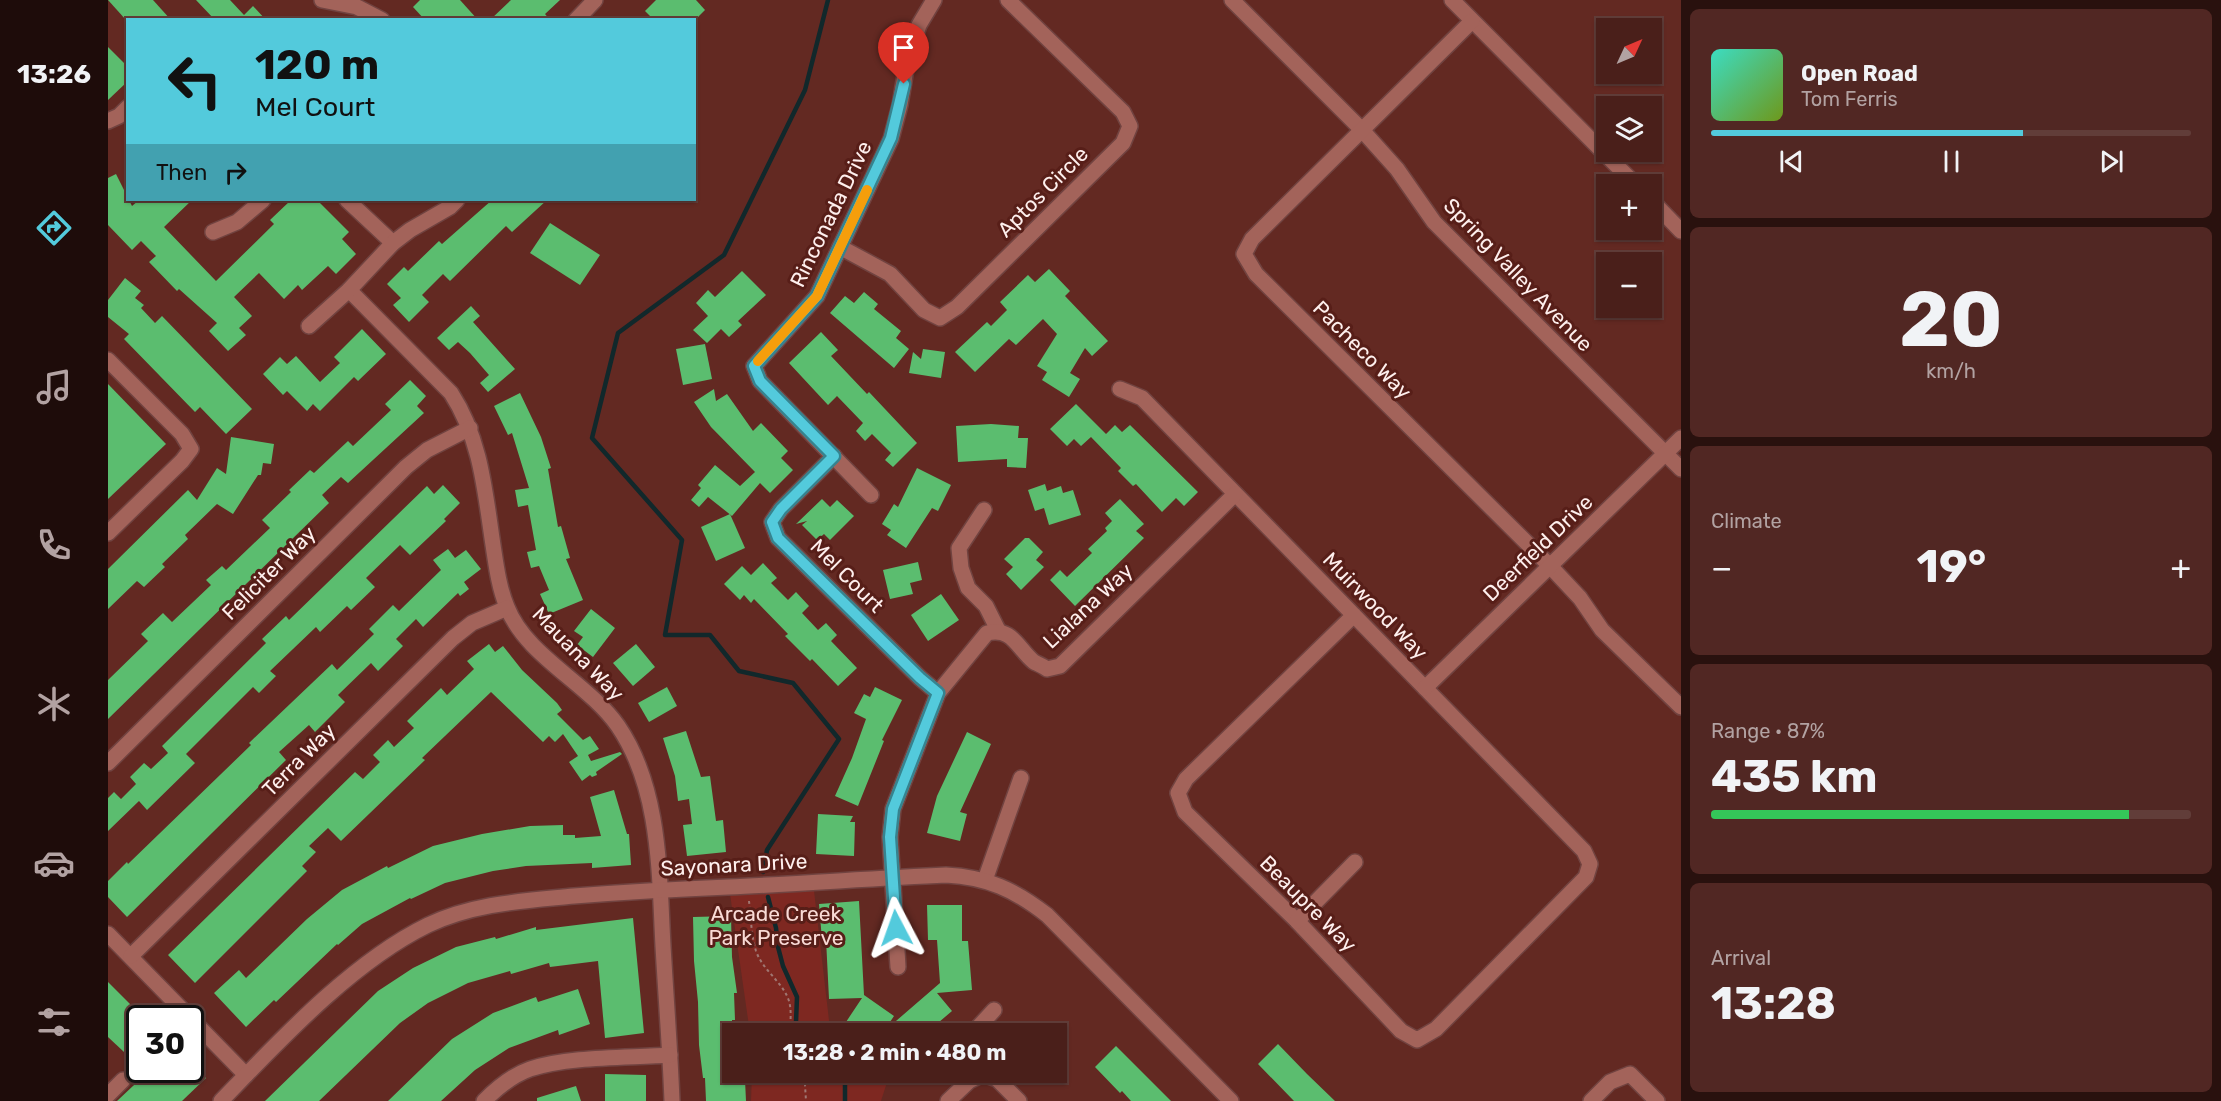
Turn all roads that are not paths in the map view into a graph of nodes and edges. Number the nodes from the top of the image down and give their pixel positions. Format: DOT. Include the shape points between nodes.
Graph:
graph roads {
  1 [pos="322,0"];
  2 [pos="595,0"];
  3 [pos="934,0"];
  4 [pos="1008,0"];
  5 [pos="1232,0"];
  6 [pos="1452,0"];
  7 [pos="378,18"];
  8 [pos="578,18"];
  9 [pos="1472,21"];
  10 [pos="126,109"];
  11 [pos="108,121"];
  12 [pos="1362,130"];
  13 [pos="1625,174"];
  14 [pos="262,201"];
  15 [pos="348,201"];
  16 [pos="456,201"];
  17 [pos="1662,211"];
  18 [pos="1681,231"];
  19 [pos="213,232"];
  20 [pos="393,243"];
  21 [pos="840,247"];
  22 [pos="350,290"];
  23 [pos="309,327"];
  24 [pos="108,360"];
  25 [pos="1120,389"];
  26 [pos="470,428"];
  27 [pos="1681,438"];
  28 [pos="1665,453"];
  29 [pos="834,456"];
  30 [pos="1681,469"];
  31 [pos="1235,494"];
  32 [pos="871,495"];
  33 [pos="984,510"];
  34 [pos="108,532"];
  35 [pos="1550,566"];
  36 [pos="507,608"];
  37 [pos="1354,615"];
  38 [pos="998,630"];
  39 [pos="1425,688"];
  40 [pos="938,693"];
  41 [pos="1681,707"];
  42 [pos="108,763"];
  43 [pos="1021,778"];
  44 [pos="1355,862"];
  45 [pos="1590,864"];
  46 [pos="892,877"];
  47 [pos="985,880"];
  48 [pos="660,889"];
  49 [pos="1297,921"];
  50 [pos="108,933"];
  51 [pos="131,956"];
  52 [pos="898,967"];
  53 [pos="994,1010"];
  54 [pos="982,1023"];
  55 [pos="670,1055"];
  56 [pos="246,1075"];
  57 [pos="123,1080"];
  58 [pos="967,1083"];
  59 [pos="1001,1083"];
  60 [pos="108,1095"];
  61 [pos="221,1101"];
  62 [pos="484,1101"];
  63 [pos="672,1101"];
  64 [pos="948,1101"];
  65 [pos="1019,1101"];
  66 [pos="1231,1101"];
  67 [pos="1591,1101"];
  68 [pos="1657,1101"];
  1 -- 7 [label="street" via="357,7"];
  2 -- 8 [label="street"];
  3 -- 21 [label="street, Rinconada Drive" via="919,25 907,63 891,138"];
  4 -- 21 [label="street, Aptos Circle" via="1123,112 1130,126 1123,143 957,307 940,318 924,310 890,274"];
  5 -- 12 [label="street, Spring Valley Avenue"];
  6 -- 9 [label="street"];
  9 -- 12 [label="street, Pacheco Way"];
  9 -- 13 [label="street"];
  10 -- 11 [label="street"];
  12 -- 28 [label="street, Spring Valley Avenue" via="1397,169 1434,222"];
  12 -- 35 [label="street, Pacheco Way" via="1252,239 1244,254 1256,274"];
  14 -- 19 [label="street" via="237,222"];
  15 -- 20 [label="street"];
  16 -- 20 [label="street"];
  17 -- 18 [label="street"];
  20 -- 22 [label="street"];
  21 -- 29 [label="street, Rinconada Drive" via="817,296 754,366 760,381"];
  22 -- 23 [label="street"];
  22 -- 26 [label="street, Mauana Way" via="451,393"];
  24 -- 34 [label="street" via="182,434 191,449"];
  25 -- 31 [label="street, Muirwood Way" via="1142,398"];
  26 -- 36 [label="street, Mauana Way" via="482,469 497,572"];
  26 -- 42 [label="street, Feliciter Way" via="427,450 406,467"];
  27 -- 28 [label="street, Deerfield Drive"];
  28 -- 30 [label="street, Spring Valley Avenue"];
  28 -- 35 [label="street, Deerfield Drive"];
  29 -- 32 [label="street, Rinconada Drive"];
  29 -- 40 [label="street, Mel Court" via="772,522 778,538"];
  31 -- 37 [label="street, Muirwood Way"];
  31 -- 38 [label="street, Lialana Way" via="1060,666 1047,669 1034,662 1010,636"];
  33 -- 38 [label="street" via="959,548 961,568 968,588 986,606"];
  35 -- 39 [label="street, Deerfield Drive"];
  35 -- 41 [label="street, Pacheco Way" via="1580,598 1602,630"];
  36 -- 48 [label="street, Mauana Way" via="521,631 597,701 618,727 645,787 656,834"];
  36 -- 51 [label="street, Terra Way" via="472,623 453,638"];
  37 -- 39 [label="street, Muirwood Way"];
  37 -- 49 [label="street, Beaupre Way" via="1186,779 1178,794 1185,812"];
  38 -- 40 [label="street" via="987,633"];
  39 -- 45 [label="street, Muirwood Way" via="1584,851"];
  40 -- 46 [label="street" via="893,809"];
  43 -- 47 [label="street"];
  44 -- 49 [label="street"];
  45 -- 49 [label="street, Beaupre Way" via="1586,877 1436,1029 1417,1040 1401,1031"];
  46 -- 47 [label="street, Sayonara Drive" via="958,875"];
  46 -- 48 [label="street, Sayonara Drive"];
  46 -- 52 [label="street"];
  47 -- 66 [label="street, Sayonara Drive" via="1027,900 1047,915"];
  48 -- 55 [label="street, Mauana Way"];
  48 -- 56 [label="street, Sayonara Drive" via="499,903 427,926 357,971"];
  50 -- 51 [label="street"];
  51 -- 56 [label="street"];
  53 -- 54 [label="street"];
  55 -- 62 [label="street" via="557,1062 529,1070 499,1087"];
  55 -- 63 [label="street, Mauana Way"];
  56 -- 61 [label="street, Sayonara Drive"];
  57 -- 60 [label="street"];
  58 -- 64 [label="street"];
  59 -- 65 [label="street"];
  67 -- 68 [label="street" via="1610,1082 1630,1074"];
}
